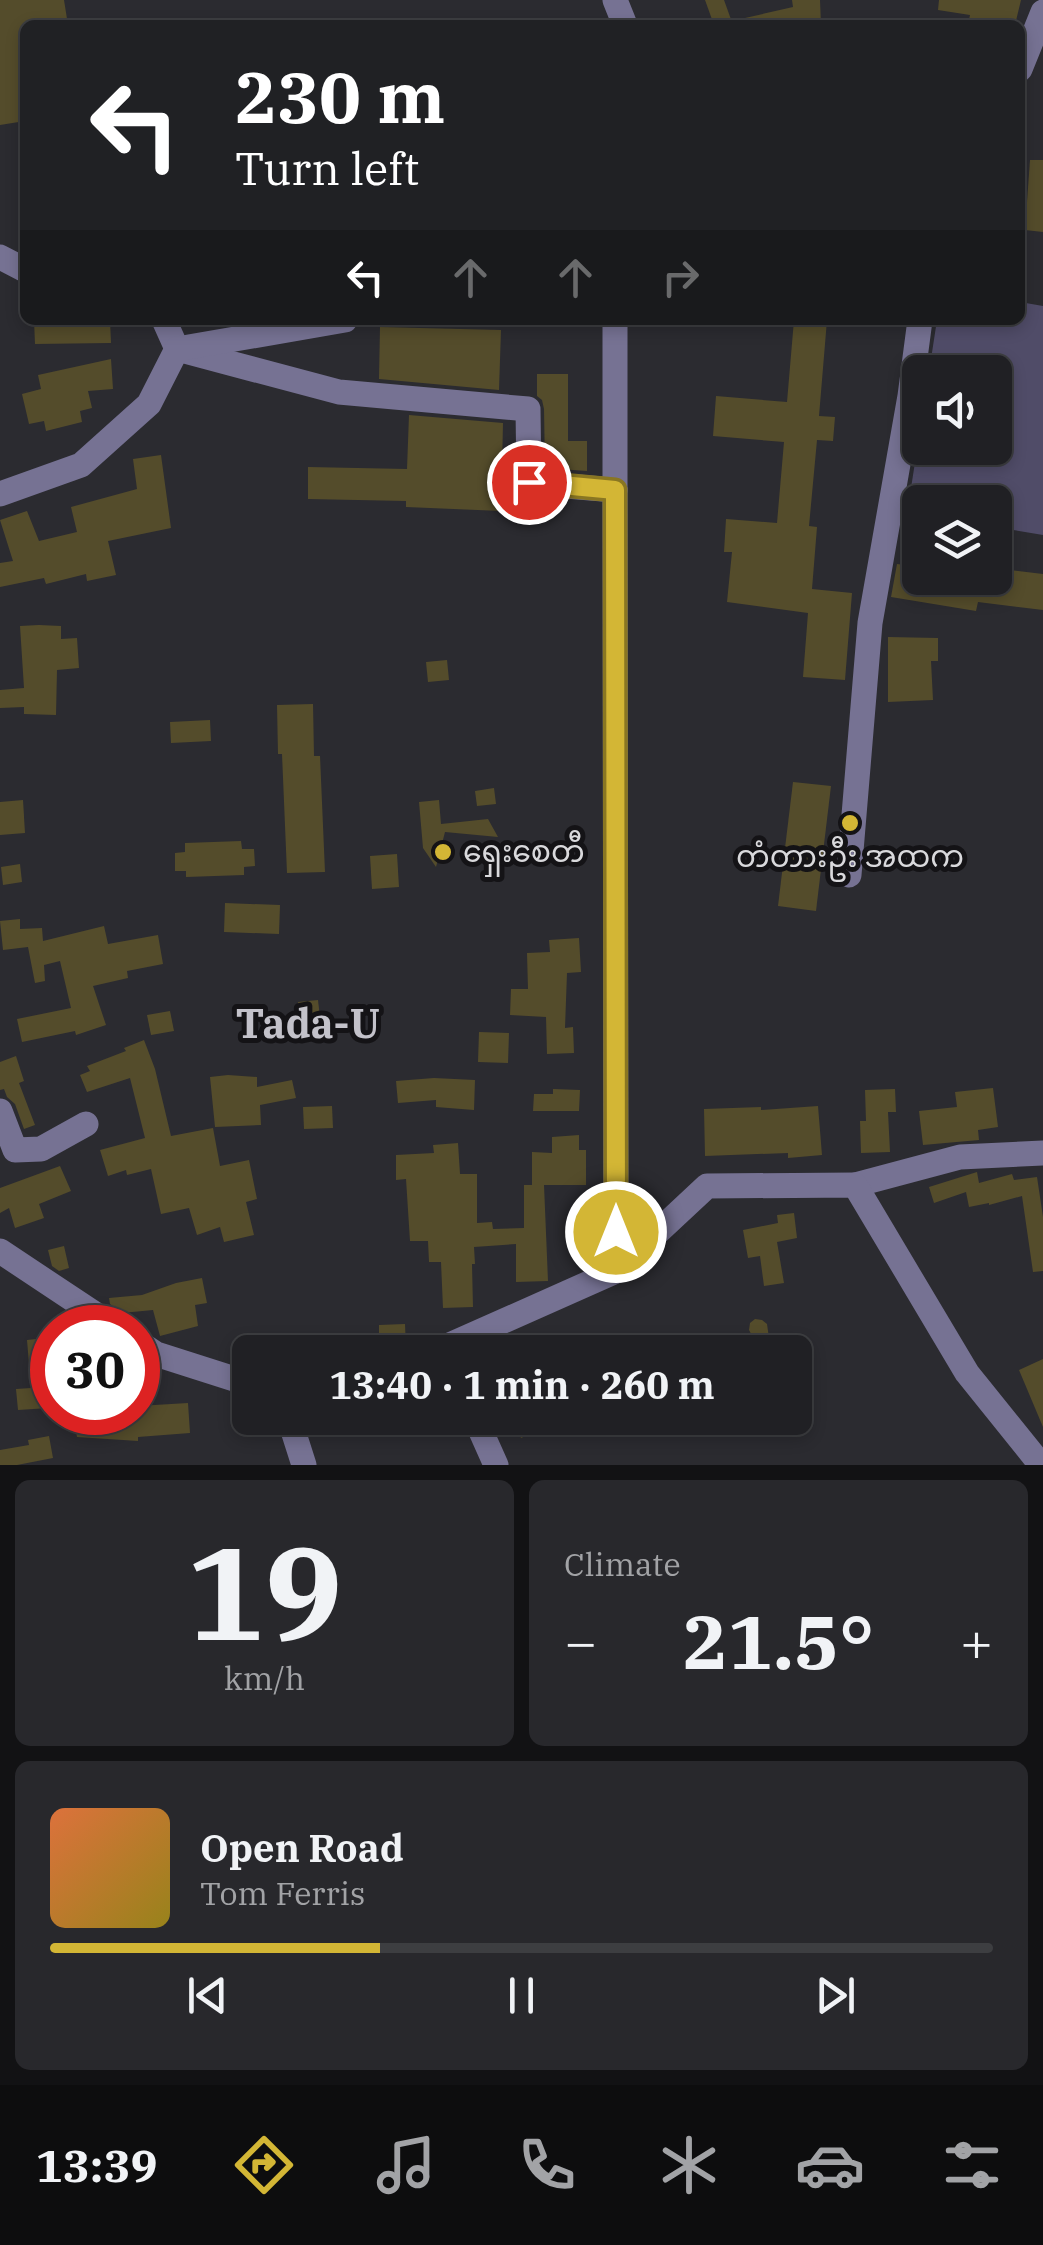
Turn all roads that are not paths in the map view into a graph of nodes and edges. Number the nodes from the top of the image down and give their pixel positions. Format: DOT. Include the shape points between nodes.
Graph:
graph roads {
  1 [pos="1043,12"];
  2 [pos="1025,57"];
  3 [pos="166,325"];
  4 [pos="316,325"];
  5 [pos="615,325"];
  6 [pos="919,325"];
  7 [pos="177,348"];
  8 [pos="615,490"];
  9 [pos="0,494"];
  10 [pos="850,875"];
  11 [pos="0,1112"];
  12 [pos="86,1124"];
  13 [pos="1043,1153"];
  14 [pos="855,1186"];
  15 [pos="0,1251"];
  16 [pos="616,1271"];
  17 [pos="81,1305"];
  18 [pos="477,1335"];
  19 [pos="160,1355"];
  20 [pos="232,1378"];
  21 [pos="295,1435"];
  22 [pos="483,1435"];
  23 [pos="304,1465"];
  24 [pos="496,1465"];
  25 [pos="1041,1465"];
  1 -- 2 [label="street"];
  3 -- 7 [label="street"];
  4 -- 7 [label="street"];
  5 -- 8 [label="street"];
  6 -- 10 [label="street" via="870,623"];
  7 -- 8 [label="street" via="339,392 528,409 529,482"];
  7 -- 9 [label="street" via="149,404 81,466"];
  8 -- 16 [label="street"];
  11 -- 12 [label="street" via="15,1150 41,1148"];
  13 -- 14 [label="street" via="960,1157"];
  14 -- 16 [label="street" via="707,1186"];
  14 -- 25 [label="street" via="967,1373"];
  15 -- 17 [label="street"];
  16 -- 18 [label="street"];
  19 -- 20 [label="street"];
  21 -- 23 [label="street"];
  22 -- 24 [label="street"];
}
